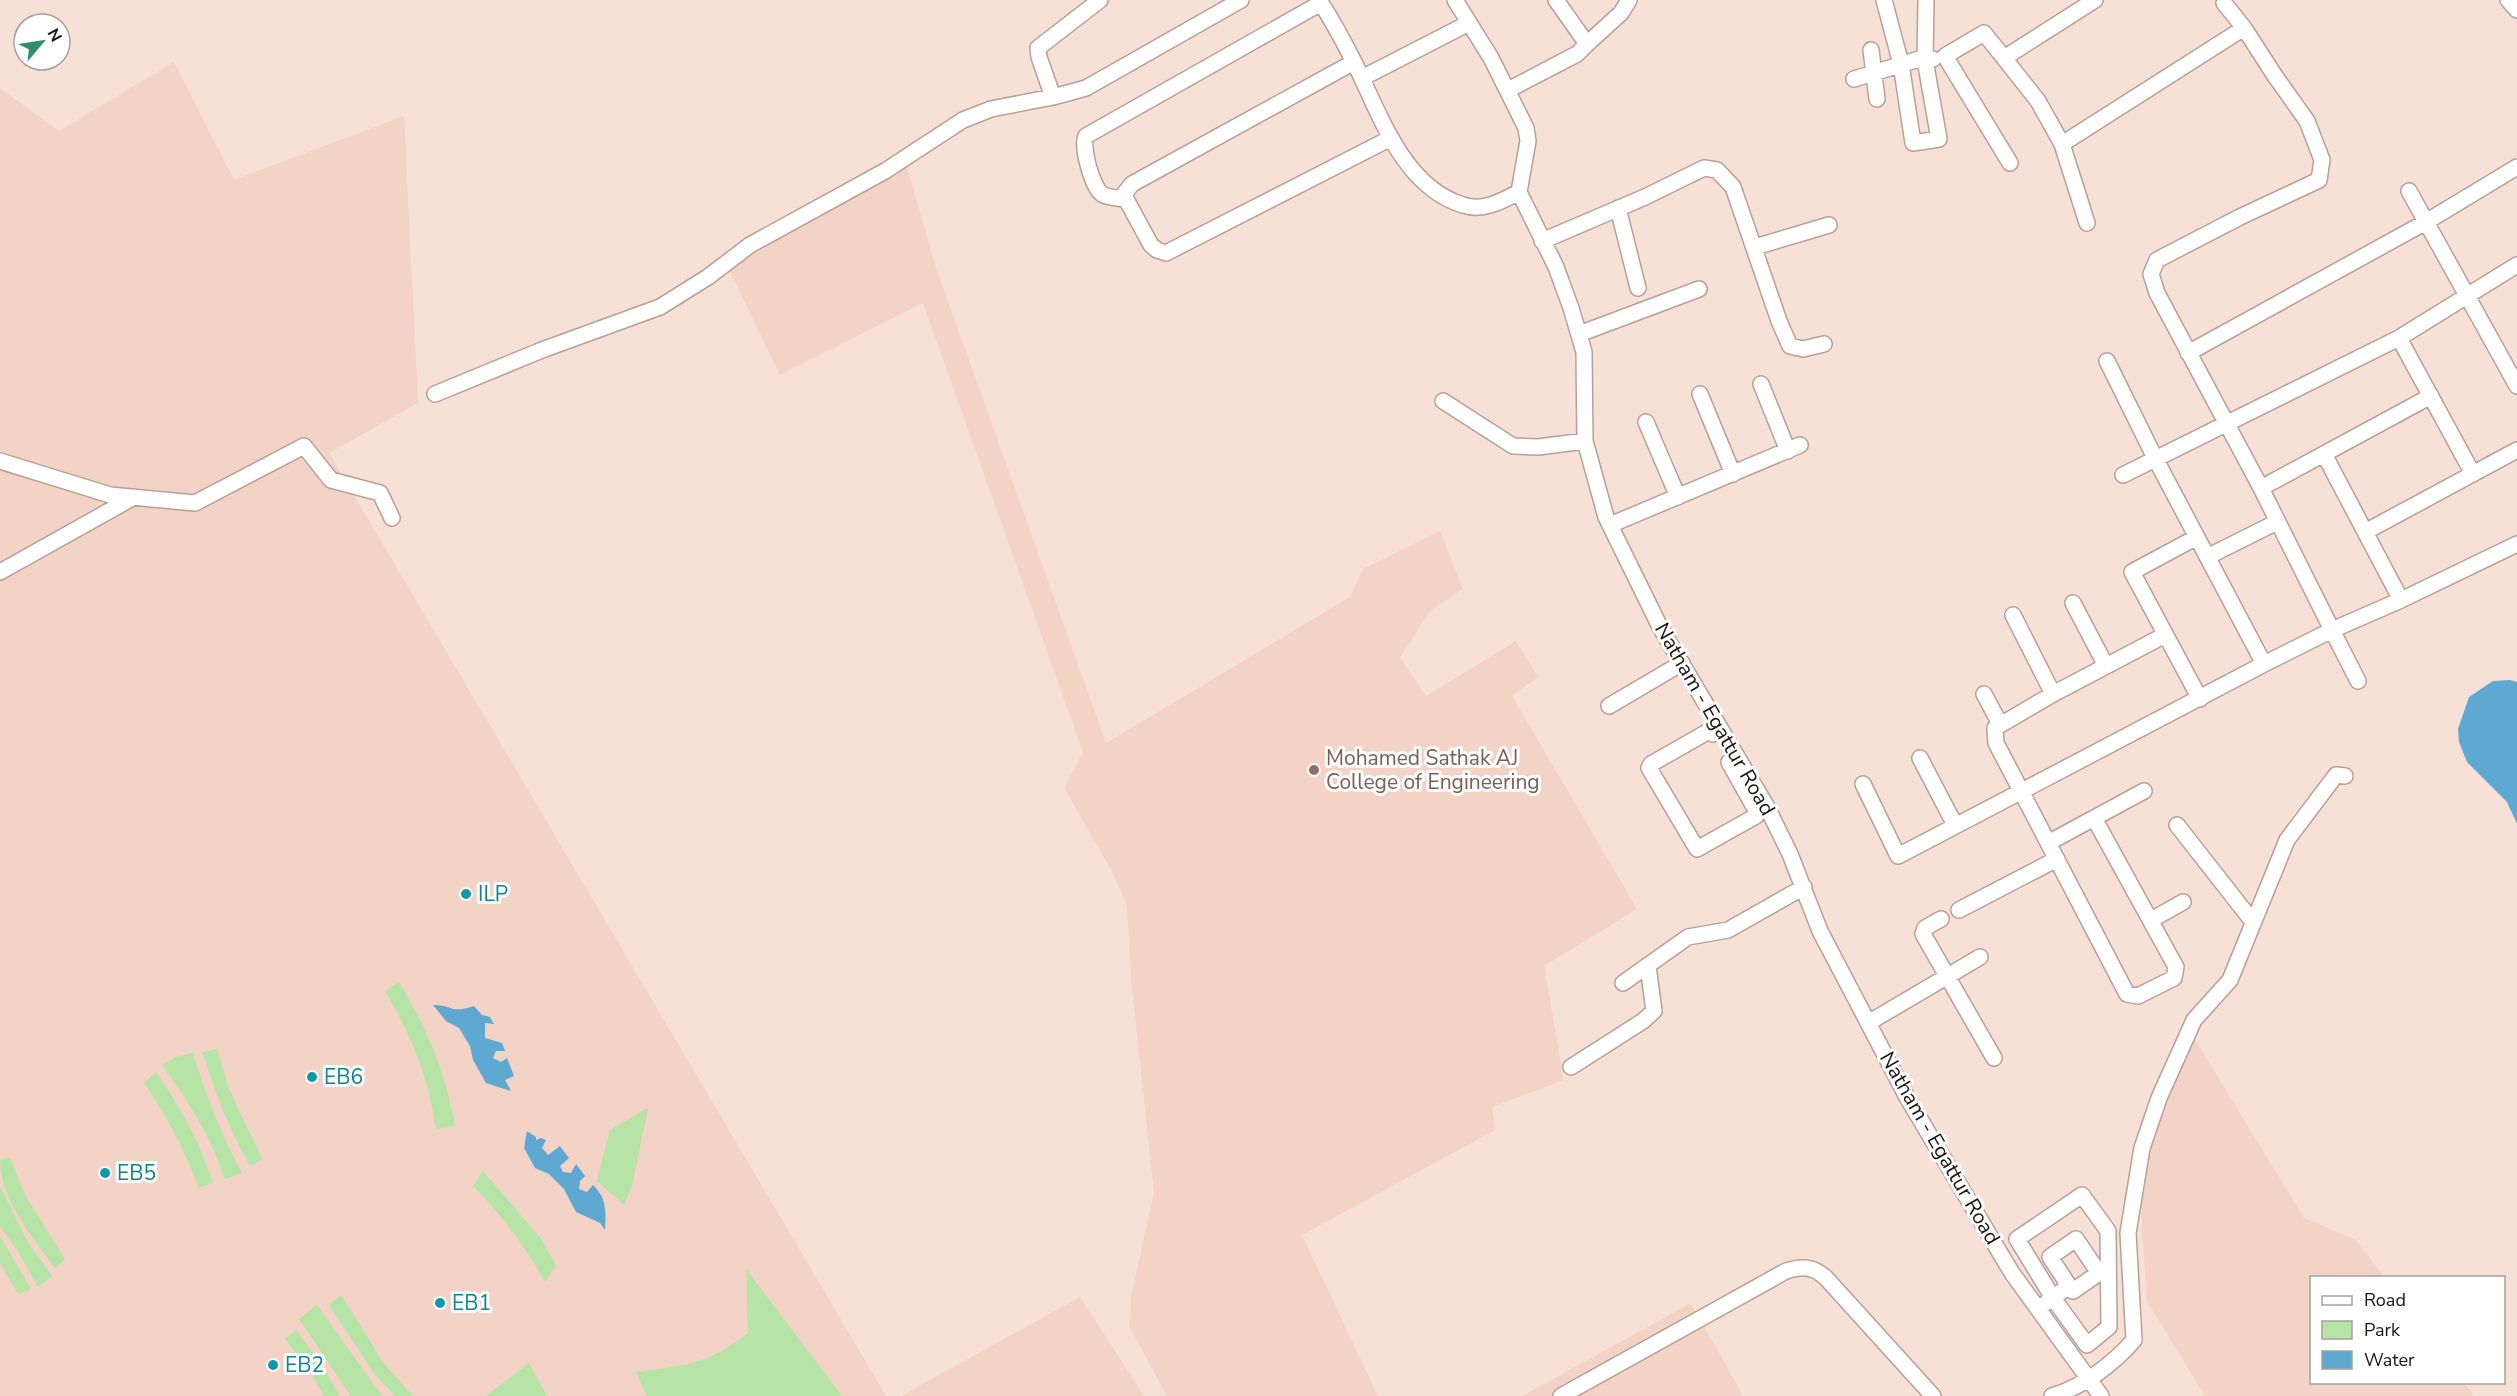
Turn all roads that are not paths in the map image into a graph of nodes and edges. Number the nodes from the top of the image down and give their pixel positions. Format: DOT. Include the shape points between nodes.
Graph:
graph roads {
  1 [pos="1100,0"];
  2 [pos="1241,0"];
  3 [pos="1455,0"];
  4 [pos="1556,0"];
  5 [pos="1629,0"];
  6 [pos="1884,0"];
  7 [pos="1926,0"];
  8 [pos="2095,0"];
  9 [pos="2508,0"];
  10 [pos="1320,2"];
  11 [pos="2224,3"];
  12 [pos="2517,10"];
  13 [pos="1469,23"];
  14 [pos="2244,28"];
  15 [pos="1587,44"];
  16 [pos="1871,50"];
  17 [pos="1945,56"];
  18 [pos="2004,58"];
  19 [pos="1924,60"];
  20 [pos="1354,62"];
  21 [pos="1901,64"];
  22 [pos="1873,73"];
  23 [pos="1362,78"];
  24 [pos="1854,80"];
  25 [pos="1508,90"];
  26 [pos="1053,97"];
  27 [pos="1877,99"];
  28 [pos="1391,138"];
  29 [pos="2062,144"];
  30 [pos="2010,163"];
  31 [pos="2517,167"];
  32 [pos="2409,191"];
  33 [pos="1519,192"];
  34 [pos="1125,199"];
  35 [pos="1618,208"];
  36 [pos="2426,222"];
  37 [pos="2087,223"];
  38 [pos="1829,225"];
  39 [pos="1542,241"];
  40 [pos="1755,247"];
  41 [pos="2517,265"];
  42 [pos="1638,288"];
  43 [pos="1699,289"];
  44 [pos="2468,297"];
  45 [pos="1579,334"];
  46 [pos="2399,338"];
  47 [pos="1824,344"];
  48 [pos="2188,353"];
  49 [pos="2107,361"];
  50 [pos="1761,384"];
  51 [pos="2517,386"];
  52 [pos="435,394"];
  53 [pos="1700,394"];
  54 [pos="2431,396"];
  55 [pos="1443,401"];
  56 [pos="1646,422"];
  57 [pos="2226,425"];
  58 [pos="1585,441"];
  59 [pos="2517,450"];
  60 [pos="2324,454"];
  61 [pos="2155,458"];
  62 [pos="0,461"];
  63 [pos="1732,474"];
  64 [pos="2473,474"];
  65 [pos="2123,475"];
  66 [pos="2261,488"];
  67 [pos="134,497"];
  68 [pos="1678,497"];
  69 [pos="392,518"];
  70 [pos="2277,522"];
  71 [pos="1610,525"];
  72 [pos="2365,532"];
  73 [pos="2197,537"];
  74 [pos="2517,544"];
  75 [pos="2207,557"];
  76 [pos="0,572"];
  77 [pos="2401,600"];
  78 [pos="2073,603"];
  79 [pos="2013,615"];
  80 [pos="2332,630"];
  81 [pos="2165,635"];
  82 [pos="1682,663"];
  83 [pos="2264,664"];
  84 [pos="2106,666"];
  85 [pos="2358,681"];
  86 [pos="1984,694"];
  87 [pos="2053,694"];
  88 [pos="2200,699"];
  89 [pos="1609,706"];
  90 [pos="2000,724"];
  91 [pos="1718,734"];
  92 [pos="1920,758"];
  93 [pos="2345,776"];
  94 [pos="1863,784"];
  95 [pos="2144,791"];
  96 [pos="2021,792"];
  97 [pos="1762,809"];
  98 [pos="2094,818"];
  99 [pos="1955,825"];
  100 [pos="2177,825"];
  101 [pos="2048,843"];
  102 [pos="2057,859"];
  103 [pos="1804,887"];
  104 [pos="2183,902"];
  105 [pos="1959,910"];
  106 [pos="1941,919"];
  107 [pos="2151,920"];
  108 [pos="2253,922"];
  109 [pos="1980,957"];
  110 [pos="1648,966"];
  111 [pos="1947,976"];
  112 [pos="1623,983"];
  113 [pos="1868,1023"];
  114 [pos="1994,1058"];
  115 [pos="1571,1066"];
  116 [pos="2069,1286"];
  117 [pos="2053,1298"];
  118 [pos="2038,1309"];
  119 [pos="2089,1379"];
  120 [pos="1561,1396"];
  121 [pos="1933,1396"];
  122 [pos="2052,1396"];
  123 [pos="2101,1396"];
  1 -- 26 [label="street" via="1038,48"];
  2 -- 26 [label="street" via="1086,88"];
  3 -- 13 [label="street"];
  4 -- 15 [label="street"];
  5 -- 15 [label="street" via="1621,13"];
  6 -- 21 [label="street"];
  7 -- 19 [label="street"];
  8 -- 18 [label="street"];
  9 -- 12 [label="street"];
  10 -- 20 [label="street"];
  10 -- 34 [label="street" via="1086,136 1085,151 1097,188 1105,196"];
  11 -- 14 [label="street"];
  13 -- 23 [label="street"];
  13 -- 25 [label="street"];
  14 -- 29 [label="street"];
  14 -- 48 [label="street" via="2307,121 2322,160 2319,180 2157,260 2151,274 2157,293"];
  15 -- 25 [label="street" via="1577,54"];
  16 -- 22 [label="street"];
  17 -- 18 [label="street" via="1984,33"];
  17 -- 19 [label="street"];
  17 -- 30 [label="street"];
  18 -- 29 [label="street" via="2038,101"];
  19 -- 21 [label="street"];
  19 -- 21 [label="street" via="1940,139 1913,144"];
  20 -- 23 [label="street"];
  20 -- 34 [label="street" via="1132,184 1124,194"];
  21 -- 22 [label="street"];
  22 -- 24 [label="street"];
  22 -- 27 [label="street"];
  23 -- 28 [label="street"];
  25 -- 33 [label="street" via="1528,141"];
  26 -- 52 [label="street" via="991,109 963,120 885,171 750,245 660,307"];
  28 -- 33 [label="street" via="1413,171 1443,196 1464,206 1494,205"];
  28 -- 34 [label="street" via="1166,253 1151,245"];
  29 -- 37 [label="street"];
  31 -- 36 [label="street"];
  32 -- 36 [label="street"];
  33 -- 39 [label="street, Natham - Egattur Road"];
  35 -- 39 [label="street"];
  35 -- 40 [label="street" via="1704,168 1717,170 1733,187"];
  35 -- 42 [label="street"];
  36 -- 44 [label="street"];
  36 -- 48 [label="street"];
  38 -- 40 [label="street"];
  39 -- 45 [label="street, Natham - Egattur Road" via="1556,267"];
  40 -- 47 [label="street" via="1790,346 1803,349"];
  41 -- 44 [label="street"];
  43 -- 45 [label="street"];
  44 -- 46 [label="street"];
  44 -- 51 [label="street"];
  45 -- 58 [label="street, Natham - Egattur Road" via="1584,352"];
  46 -- 54 [label="street"];
  46 -- 57 [label="street"];
  48 -- 57 [label="street"];
  49 -- 61 [label="street"];
  50 -- 63 [label="street" via="1794,448"];
  53 -- 63 [label="street"];
  54 -- 60 [label="street"];
  54 -- 64 [label="street"];
  55 -- 58 [label="street" via="1513,446"];
  56 -- 68 [label="street"];
  57 -- 61 [label="street"];
  57 -- 66 [label="street"];
  58 -- 71 [label="street, Natham - Egattur Road"];
  59 -- 64 [label="street"];
  60 -- 66 [label="street"];
  60 -- 72 [label="street"];
  61 -- 65 [label="street"];
  61 -- 73 [label="street"];
  62 -- 67 [label="street" via="110,495"];
  63 -- 68 [label="street"];
  64 -- 72 [label="street"];
  66 -- 70 [label="street"];
  67 -- 69 [label="street" via="195,503 304,446 331,480 380,493"];
  67 -- 76 [label="street"];
  68 -- 71 [label="street"];
  70 -- 75 [label="street"];
  70 -- 80 [label="street"];
  71 -- 82 [label="street, Natham - Egattur Road"];
  72 -- 77 [label="street"];
  73 -- 75 [label="street"];
  73 -- 81 [label="street" via="2132,572"];
  74 -- 77 [label="street"];
  75 -- 83 [label="street"];
  77 -- 80 [label="street"];
  78 -- 84 [label="street"];
  79 -- 87 [label="street"];
  80 -- 83 [label="street"];
  80 -- 85 [label="street"];
  81 -- 84 [label="street"];
  81 -- 88 [label="street"];
  82 -- 89 [label="street"];
  82 -- 91 [label="street, Natham - Egattur Road"];
  83 -- 88 [label="street"];
  84 -- 87 [label="street"];
  86 -- 90 [label="street"];
  87 -- 90 [label="street"];
  88 -- 96 [label="street"];
  90 -- 96 [label="street" via="1995,728 1996,742"];
  91 -- 97 [label="street, Natham - Egattur Road"];
  91 -- 97 [label="street" via="1709,731 1649,768 1697,849"];
  92 -- 99 [label="street"];
  93 -- 108 [label="street" via="2336,775 2326,785 2287,840"];
  94 -- 99 [label="street" via="1898,856"];
  95 -- 98 [label="street"];
  96 -- 99 [label="street"];
  96 -- 101 [label="street"];
  97 -- 103 [label="street, Natham - Egattur Road"];
  98 -- 101 [label="street"];
  98 -- 107 [label="street"];
  100 -- 108 [label="street"];
  101 -- 102 [label="street"];
  102 -- 105 [label="street"];
  102 -- 107 [label="street" via="2127,994 2133,996 2177,975"];
  103 -- 110 [label="street" via="1728,930 1688,937"];
  103 -- 113 [label="street, Natham - Egattur Road" via="1820,931"];
  104 -- 107 [label="street"];
  106 -- 111 [label="street" via="1925,928 1923,934"];
  108 -- 119 [label="street" via="2230,980 2194,1020 2159,1098 2142,1148 2128,1233 2134,1340"];
  109 -- 111 [label="street"];
  110 -- 112 [label="street"];
  110 -- 115 [label="street" via="1654,1011"];
  111 -- 113 [label="street"];
  111 -- 114 [label="street"];
  113 -- 118 [label="street, Natham - Egattur Road" via="1908,1100 2012,1273"];
  116 -- 117 [label="street"];
  117 -- 117 [label="street" via="2087,1344 2109,1327 2108,1231 2082,1195 2017,1239"];
  117 -- 118 [label="street"];
  118 -- 119 [label="street, Natham - Egattur Road"];
  119 -- 122 [label="street"];
  119 -- 123 [label="street, Natham - Egattur Road"];
  120 -- 121 [label="street" via="1786,1271 1800,1267 1817,1270 1826,1278"];
}
